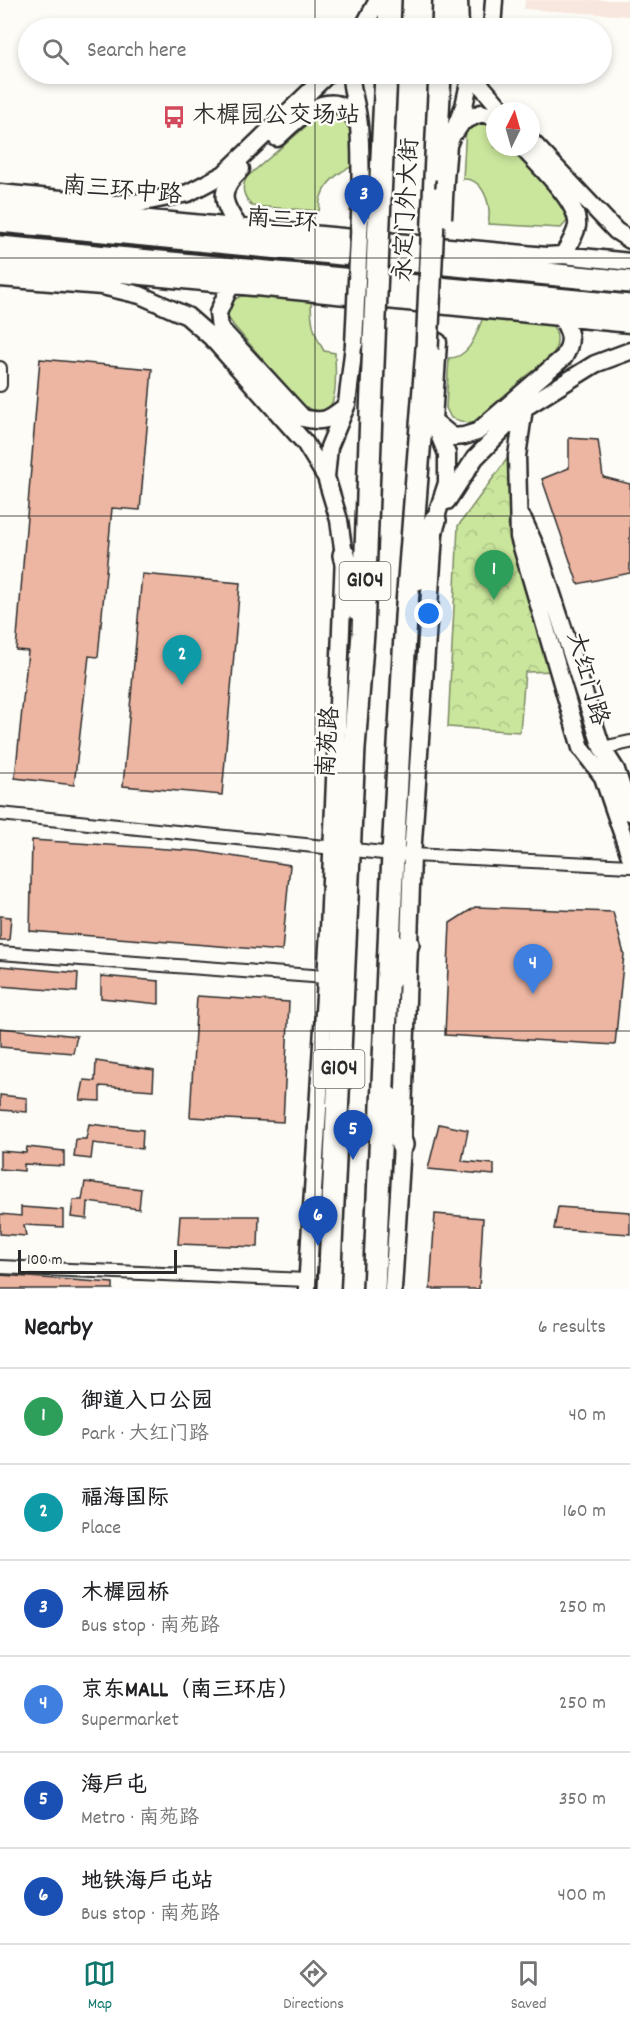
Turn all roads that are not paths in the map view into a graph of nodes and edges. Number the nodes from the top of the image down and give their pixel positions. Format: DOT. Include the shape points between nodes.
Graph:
graph roads {
  1 [pos="365,0"];
  2 [pos="378,0"];
  3 [pos="390,0"];
  4 [pos="444,0"];
  5 [pos="459,0"];
  6 [pos="494,0"];
  7 [pos="364,18"];
  8 [pos="368,18"];
  9 [pos="389,18"];
  10 [pos="443,18"];
  11 [pos="460,18"];
  12 [pos="493,18"];
  13 [pos="318,84"];
  14 [pos="351,84"];
  15 [pos="385,84"];
  16 [pos="440,84"];
  17 [pos="469,84"];
  18 [pos="480,84"];
  19 [pos="495,102"];
  20 [pos="486,114"];
  21 [pos="359,126"];
  22 [pos="447,144"];
  23 [pos="540,151"];
  24 [pos="530,156"];
  25 [pos="440,189"];
  26 [pos="0,193"];
  27 [pos="370,196"];
  28 [pos="0,205"];
  29 [pos="0,221"];
  30 [pos="239,227"];
  31 [pos="630,240"];
  32 [pos="0,247"];
  33 [pos="562,255"];
  34 [pos="0,262"];
  35 [pos="630,262"];
  36 [pos="0,278"];
  37 [pos="630,282"];
  38 [pos="230,286"];
  39 [pos="630,306"];
  40 [pos="561,316"];
  41 [pos="630,324"];
  42 [pos="433,341"];
  43 [pos="354,345"];
  44 [pos="630,351"];
  45 [pos="0,369"];
  46 [pos="0,385"];
  47 [pos="345,407"];
  48 [pos="524,408"];
  49 [pos="371,413"];
  50 [pos="433,420"];
  51 [pos="326,477"];
  52 [pos="518,507"];
  53 [pos="435,520"];
  54 [pos="344,555"];
  55 [pos="405,617"];
  56 [pos="363,633"];
  57 [pos="630,742"];
  58 [pos="602,748"];
  59 [pos="630,812"];
  60 [pos="0,814"];
  61 [pos="341,848"];
  62 [pos="402,855"];
  63 [pos="630,856"];
  64 [pos="630,866"];
  65 [pos="408,944"];
  66 [pos="0,953"];
  67 [pos="326,977"];
  68 [pos="387,986"];
  69 [pos="383,1080"];
  70 [pos="402,1145"];
  71 [pos="0,1267"];
  72 [pos="307,1284"];
  73 [pos="328,1289"];
  74 [pos="374,1289"];
  75 [pos="393,1289"];
  1 -- 7 [label="street"];
  2 -- 8 [label="street"];
  3 -- 9 [label="highway"];
  4 -- 10 [label="highway"];
  5 -- 11 [label="street"];
  6 -- 12 [label="street"];
  13 -- 26 [label="street" via="224,174 188,193 112,204"];
  14 -- 21 [label="street, 永定门外大街"];
  15 -- 27 [label="highway, 永定门外大街 / G104"];
  16 -- 25 [label="highway, 永定门外大街 / G104"];
  17 -- 22 [label="street, 永定门外大街"];
  18 -- 19 [label="street"];
  20 -- 22 [label="street" via="462,122"];
  21 -- 27 [label="street, 永定门外大街"];
  21 -- 30 [label="street" via="346,108 336,103 312,108 300,118 226,186 227,210"];
  22 -- 25 [label="street, 永定门外大街"];
  23 -- 31 [label="street" via="616,231"];
  24 -- 33 [label="street" via="576,214 577,227"];
  25 -- 42 [label="highway, 永定门外大街 / G104, bridge"];
  27 -- 43 [label="street, bridge"];
  27 -- 49 [label="highway, 南苑路 / G104, bridge"];
  28 -- 30 [label="street, 南三环中路"];
  29 -- 37 [label="highway, 南三环"];
  30 -- 33 [label="street, 南三环中路"];
  32 -- 39 [label="highway"];
  33 -- 35 [label="street, 南三环中路"];
  34 -- 38 [label="street"];
  36 -- 51 [label="street" via="102,286 140,294 187,316 211,337 305,443"];
  38 -- 40 [label="street"];
  38 -- 47 [label="street" via="218,313 220,328 303,417 318,422 328,420"];
  40 -- 41 [label="street"];
  40 -- 50 [label="street" via="571,341 564,357 477,432 453,436"];
  42 -- 50 [label="street"];
  42 -- 55 [label="highway, G104"];
  43 -- 47 [label="street"];
  43 -- 49 [label="street" via="362,393"];
  44 -- 48 [label="street" via="595,364"];
  45 -- 46 [label="street"];
  47 -- 51 [label="street" via="328,447"];
  48 -- 52 [label="street, 大红门路" via="517,456"];
  48 -- 53 [label="street" via="475,458"];
  49 -- 56 [label="highway, 南苑路 / G104"];
  50 -- 53 [label="street" via="447,454 447,483"];
  51 -- 54 [label="street"];
  52 -- 58 [label="street, 大红门路" via="540,557"];
  52 -- 63 [label="street, 大红门路" via="519,537 581,748 603,777"];
  53 -- 55 [label="highway"];
  53 -- 62 [label="street"];
  54 -- 56 [label="highway"];
  54 -- 61 [label="street"];
  55 -- 62 [label="highway, G104"];
  56 -- 61 [label="highway, 南苑路 / G104"];
  57 -- 58 [label="street"];
  58 -- 59 [label="street, 大红门路" via="616,770"];
  60 -- 61 [label="street"];
  61 -- 62 [label="street"];
  61 -- 67 [label="street"];
  61 -- 73 [label="highway, 南苑路 / G104"];
  62 -- 64 [label="street"];
  62 -- 65 [label="street"];
  62 -- 68 [label="highway, G104"];
  65 -- 68 [label="highway"];
  65 -- 70 [label="street"];
  66 -- 67 [label="street"];
  67 -- 72 [label="street"];
  68 -- 69 [label="highway, G104"];
  69 -- 70 [label="highway"];
  69 -- 74 [label="highway, G104"];
  70 -- 75 [label="street"];
  71 -- 72 [label="street"];
}
